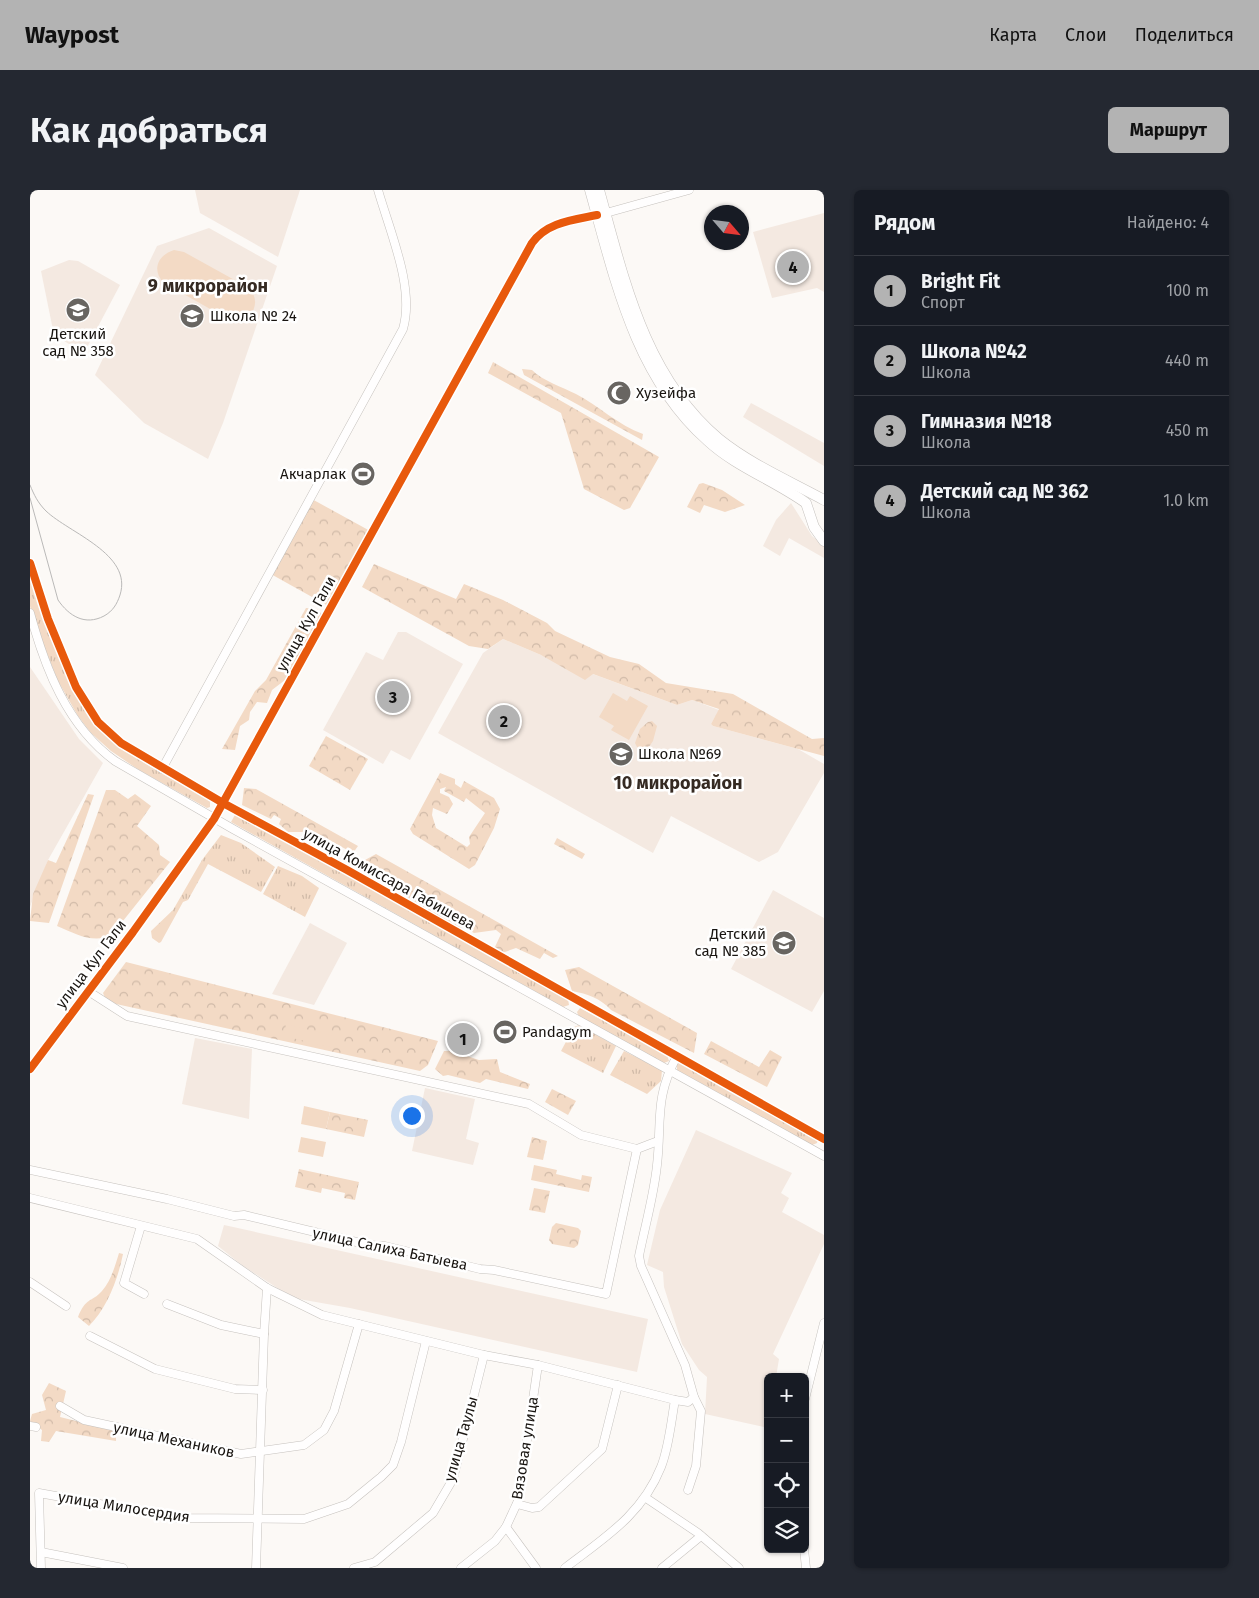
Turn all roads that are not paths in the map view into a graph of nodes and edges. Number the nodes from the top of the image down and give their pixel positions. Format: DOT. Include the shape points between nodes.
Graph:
graph roads {
  1 [pos="378,190"];
  2 [pos="590,190"];
  3 [pos="599,190"];
  4 [pos="689,190"];
  5 [pos="601,214"];
  6 [pos="824,501"];
  7 [pos="805,502"];
  8 [pos="824,541"];
  9 [pos="30,563"];
  10 [pos="30,613"];
  11 [pos="162,769"];
  12 [pos="223,803"];
  13 [pos="214,819"];
  14 [pos="88,991"];
  15 [pos="578,1000"];
  16 [pos="570,1016"];
  17 [pos="677,1056"];
  18 [pos="30,1069"];
  19 [pos="668,1071"];
  20 [pos="824,1140"];
  21 [pos="658,1141"];
  22 [pos="637,1149"];
  23 [pos="821,1155"];
  24 [pos="30,1170"];
  25 [pos="30,1198"];
  26 [pos="141,1226"];
  27 [pos="30,1282"];
  28 [pos="267,1288"];
  29 [pos="144,1294"];
  30 [pos="167,1304"];
  31 [pos="66,1306"];
  32 [pos="824,1323"];
  33 [pos="359,1324"];
  34 [pos="264,1334"];
  35 [pos="90,1336"];
  36 [pos="426,1341"];
  37 [pos="484,1355"];
  38 [pos="538,1366"];
  39 [pos="809,1383"];
  40 [pos="618,1385"];
  41 [pos="263,1390"];
  42 [pos="694,1397"];
  43 [pos="675,1400"];
  44 [pos="60,1406"];
  45 [pos="260,1450"];
  46 [pos="688,1490"];
  47 [pos="646,1498"];
  48 [pos="517,1504"];
  49 [pos="257,1519"];
  50 [pos="506,1527"];
  51 [pos="701,1536"];
  52 [pos="41,1552"];
  53 [pos="804,1553"];
  54 [pos="40,1568"];
  55 [pos="123,1568"];
  56 [pos="256,1568"];
  57 [pos="354,1568"];
  58 [pos="460,1568"];
  59 [pos="536,1568"];
  60 [pos="565,1568"];
  61 [pos="662,1568"];
  62 [pos="739,1568"];
  63 [pos="806,1568"];
  1 -- 11 [label="street" via="407,292 408,313 402,330"];
  2 -- 5 [label="main road"];
  3 -- 5 [label="main road"];
  4 -- 5 [label="street, улица Кул Гали"];
  5 -- 6 [label="main road" via="646,339 673,388 703,424 728,446"];
  5 -- 7 [label="main road" via="612,268 638,344 671,401 707,441 726,456"];
  5 -- 12 [label="street, улица Кул Гали" via="549,226 532,243"];
  6 -- 7 [label="main road"];
  7 -- 8 [label="main road" via="814,527"];
  9 -- 11 [label="street, улица Комиссара Габишева" via="62,655 87,707 110,734"];
  10 -- 13 [label="street" via="51,674 75,720 98,749"];
  11 -- 12 [label="street, улица Комиссара Габишева"];
  12 -- 13 [label="street, улица Кул Гали"];
  12 -- 15 [label="street, улица Комиссара Габишева"];
  13 -- 14 [label="street, улица Кул Гали"];
  13 -- 16 [label="street"];
  14 -- 18 [label="street, улица Кул Гали"];
  14 -- 22 [label="street" via="127,1016 529,1104 581,1135"];
  15 -- 16 [label="street"];
  15 -- 17 [label="street, улица Комиссара Габишева"];
  16 -- 19 [label="street"];
  17 -- 19 [label="street"];
  17 -- 20 [label="street, улица Комиссара Габишева"];
  19 -- 21 [label="street" via="659,1107"];
  19 -- 23 [label="street"];
  20 -- 23 [label="street"];
  21 -- 22 [label="street"];
  21 -- 42 [label="street" via="658,1164 640,1261 685,1365"];
  22 -- 24 [label="street, улица Салиха Батыева" via="606,1294"];
  25 -- 26 [label="street"];
  26 -- 28 [label="street" via="197,1239"];
  26 -- 29 [label="street" via="124,1283"];
  27 -- 31 [label="street"];
  28 -- 33 [label="street" via="322,1315"];
  28 -- 34 [label="street"];
  30 -- 34 [label="street" via="221,1325"];
  32 -- 39 [label="street"];
  33 -- 36 [label="street"];
  33 -- 45 [label="street, улица Механиков" via="334,1410 324,1430 304,1445"];
  34 -- 41 [label="street"];
  35 -- 41 [label="street" via="154,1369 235,1389"];
  36 -- 37 [label="street"];
  36 -- 49 [label="street, улица Милосердия" via="393,1465 348,1504 304,1519"];
  37 -- 38 [label="street"];
  37 -- 57 [label="street, улица Таулы" via="453,1479 433,1513 375,1562"];
  38 -- 40 [label="street"];
  38 -- 48 [label="street, Вязовая улица"];
  40 -- 43 [label="street"];
  40 -- 48 [label="street" via="602,1449 539,1507"];
  41 -- 45 [label="street"];
  42 -- 43 [label="street" via="688,1402"];
  42 -- 46 [label="street" via="701,1411 700,1439"];
  43 -- 47 [label="street" via="662,1466"];
  44 -- 45 [label="street, улица Механиков" via="84,1420 241,1454"];
  45 -- 49 [label="street"];
  47 -- 51 [label="street"];
  47 -- 60 [label="street" via="623,1523"];
  48 -- 50 [label="street, Вязовая улица"];
  49 -- 52 [label="street, улица Милосердия" via="177,1518 39,1493"];
  49 -- 56 [label="street"];
  50 -- 58 [label="street, Вязовая улица" via="495,1541"];
  50 -- 59 [label="street"];
  51 -- 61 [label="street"];
  51 -- 62 [label="street"];
  52 -- 54 [label="street"];
  52 -- 55 [label="street"];
  53 -- 63 [label="street"];
}
